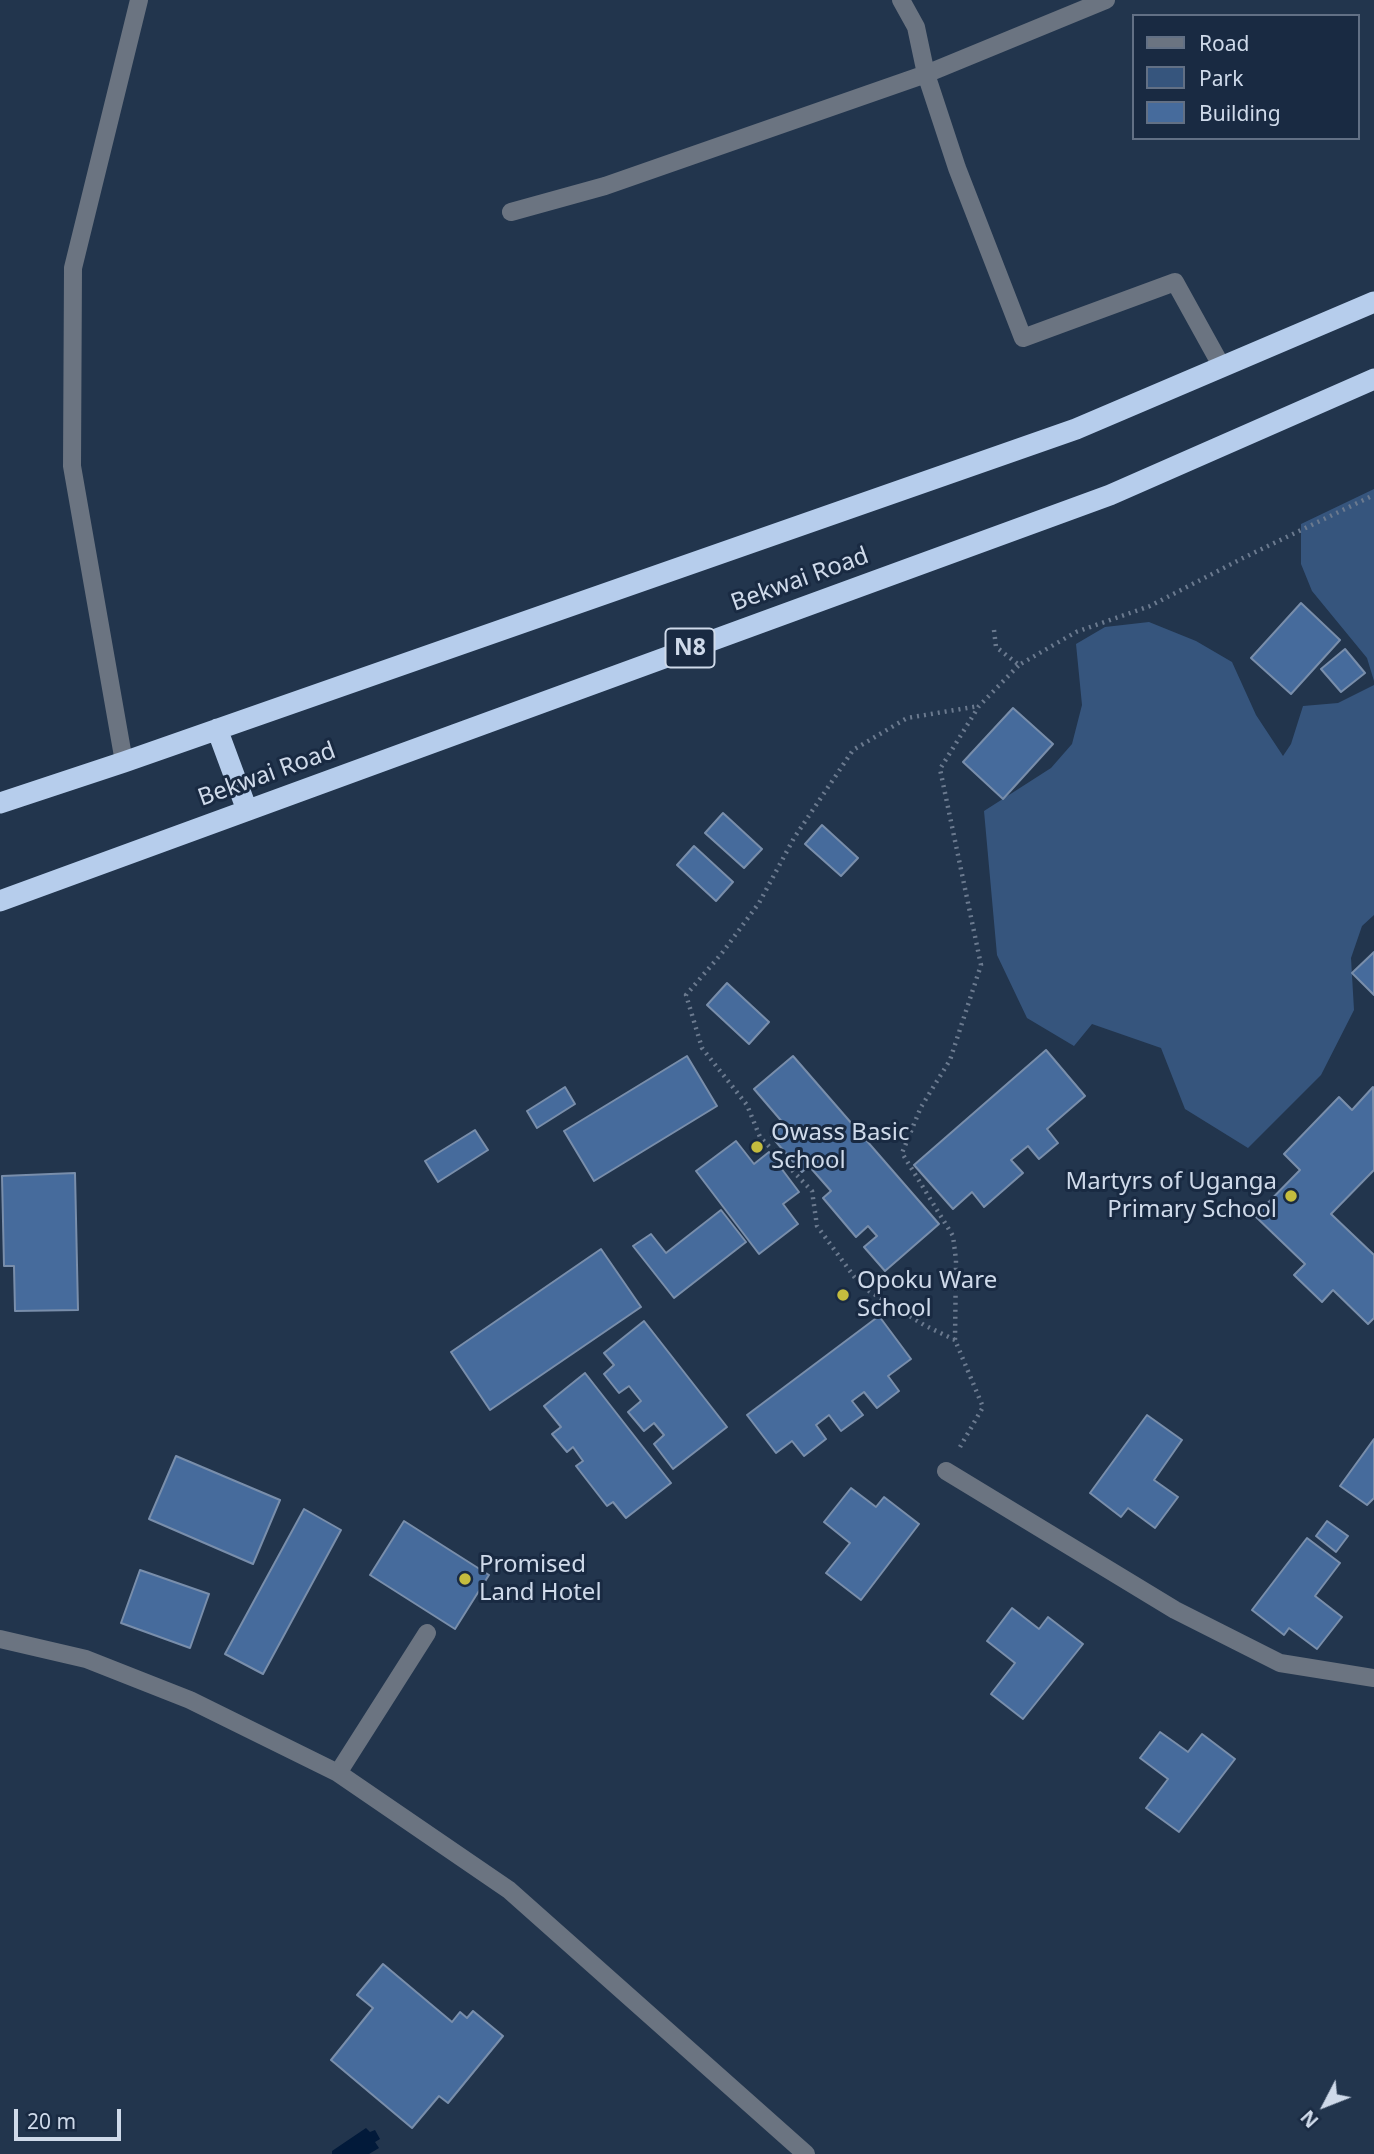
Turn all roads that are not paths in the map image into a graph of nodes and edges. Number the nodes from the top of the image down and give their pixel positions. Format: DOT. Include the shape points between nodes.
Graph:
graph roads {
  1 [pos="139,0"];
  2 [pos="901,0"];
  3 [pos="1106,0"];
  4 [pos="926,74"];
  5 [pos="511,212"];
  6 [pos="1374,302"];
  7 [pos="1222,367"];
  8 [pos="1374,379"];
  9 [pos="217,729"];
  10 [pos="124,762"];
  11 [pos="0,803"];
  12 [pos="247,810"];
  13 [pos="0,901"];
  14 [pos="946,1471"];
  15 [pos="427,1633"];
  16 [pos="0,1639"];
  17 [pos="1374,1678"];
  18 [pos="338,1773"];
  19 [pos="806,2154"];
  1 -- 10 [label="street" via="73,268 72,466"];
  2 -- 4 [label="street" via="916,27"];
  3 -- 4 [label="street"];
  4 -- 5 [label="street" via="605,186"];
  4 -- 7 [label="street" via="1023,338 1175,282"];
  6 -- 7 [label="highway, Bekwai Road"];
  7 -- 9 [label="highway, Bekwai Road" via="1076,429"];
  8 -- 12 [label="highway, Bekwai Road / N8" via="1110,495"];
  9 -- 10 [label="highway, Bekwai Road"];
  9 -- 12 [label="highway"];
  10 -- 11 [label="highway, Bekwai Road"];
  12 -- 13 [label="highway, Bekwai Road / N8"];
  14 -- 17 [label="street" via="1175,1610 1280,1663"];
  15 -- 18 [label="street"];
  16 -- 18 [label="street" via="86,1659 190,1700"];
  18 -- 19 [label="street" via="509,1890"];
}
